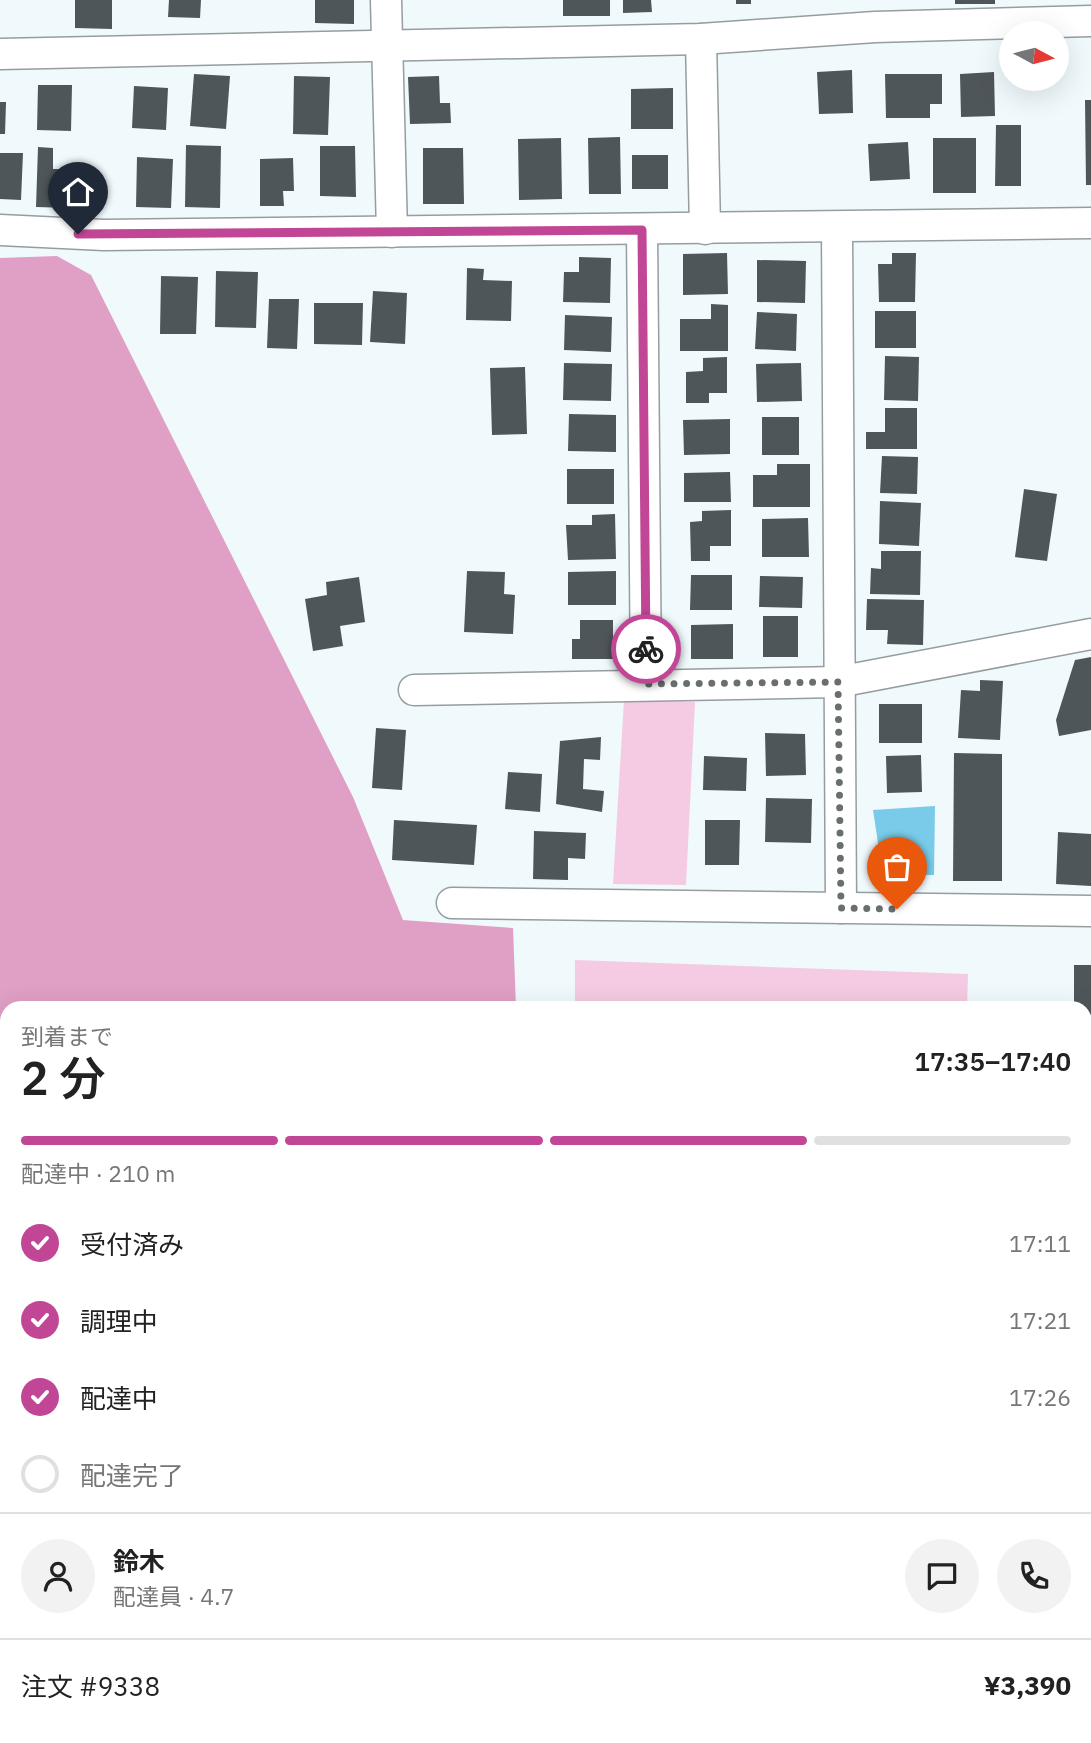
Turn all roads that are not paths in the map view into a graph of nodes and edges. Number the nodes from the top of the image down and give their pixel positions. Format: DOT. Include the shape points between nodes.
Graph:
graph roads {
  1 [pos="386,0"];
  2 [pos="875,13"];
  3 [pos="1091,21"];
  4 [pos="701,39"];
  5 [pos="387,44"];
  6 [pos="0,54"];
  7 [pos="1091,223"];
  8 [pos="837,228"];
  9 [pos="705,229"];
  10 [pos="0,230"];
  11 [pos="642,230"];
  12 [pos="392,232"];
  13 [pos="1091,634"];
  14 [pos="838,682"];
  15 [pos="646,684"];
  16 [pos="414,690"];
  17 [pos="452,903"];
  18 [pos="841,908"];
  19 [pos="1091,911"];
  1 -- 5 [label="street"];
  2 -- 3 [label="street"];
  2 -- 4 [label="street"];
  4 -- 5 [label="street"];
  4 -- 9 [label="street"];
  5 -- 6 [label="street"];
  5 -- 12 [label="street"];
  7 -- 8 [label="street"];
  8 -- 9 [label="street"];
  8 -- 14 [label="street"];
  9 -- 11 [label="street"];
  10 -- 12 [label="street" via="104,235"];
  11 -- 12 [label="street"];
  11 -- 15 [label="street"];
  13 -- 14 [label="street"];
  14 -- 15 [label="street"];
  14 -- 18 [label="street"];
  15 -- 16 [label="street"];
  17 -- 18 [label="street"];
  18 -- 19 [label="street"];
}
